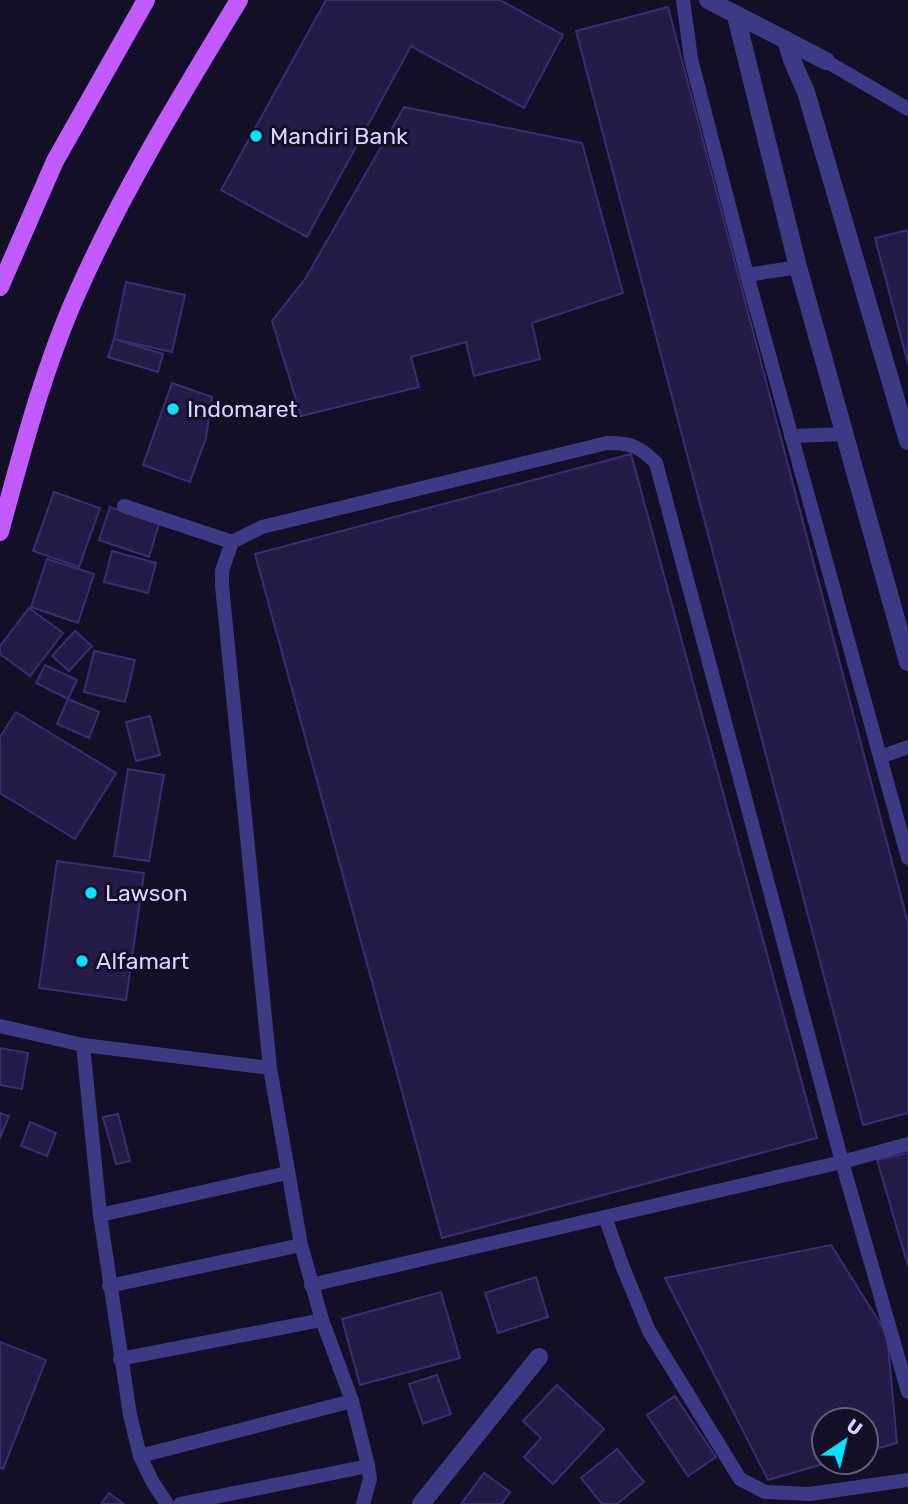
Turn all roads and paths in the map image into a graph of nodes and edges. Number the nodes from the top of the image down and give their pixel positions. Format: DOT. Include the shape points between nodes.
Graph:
graph roads {
  1 [pos="146,0"];
  2 [pos="239,0"];
  3 [pos="683,0"];
  4 [pos="708,0"];
  5 [pos="736,16"];
  6 [pos="786,40"];
  7 [pos="826,61"];
  8 [pos="908,109"];
  9 [pos="797,267"];
  10 [pos="747,275"];
  11 [pos="0,287"];
  12 [pos="844,434"];
  13 [pos="791,436"];
  14 [pos="908,441"];
  15 [pos="124,506"];
  16 [pos="0,532"];
  17 [pos="232,542"];
  18 [pos="908,662"];
  19 [pos="908,747"];
  20 [pos="880,757"];
  21 [pos="908,858"];
  22 [pos="0,1027"];
  23 [pos="83,1045"];
  24 [pos="270,1068"];
  25 [pos="908,1144"];
  26 [pos="842,1162"];
  27 [pos="287,1173"];
  28 [pos="100,1215"];
  29 [pos="605,1217"];
  30 [pos="301,1245"];
  31 [pos="312,1285"];
  32 [pos="109,1286"];
  33 [pos="322,1320"];
  34 [pos="539,1357"];
  35 [pos="120,1359"];
  36 [pos="908,1392"];
  37 [pos="352,1401"];
  38 [pos="141,1456"];
  39 [pos="369,1466"];
  40 [pos="908,1480"];
  41 [pos="167,1504"];
  42 [pos="180,1504"];
  43 [pos="363,1504"];
  44 [pos="421,1504"];
  1 -- 11 [label="main road" via="55,161"];
  2 -- 16 [label="main road" via="128,188 78,290 54,351"];
  3 -- 10 [label="lane" via="691,59"];
  4 -- 5 [label="street"];
  5 -- 6 [label="street"];
  5 -- 9 [label="street"];
  6 -- 7 [label="street"];
  6 -- 14 [label="street" via="806,92"];
  7 -- 8 [label="lane"];
  9 -- 10 [label="lane"];
  9 -- 12 [label="street"];
  10 -- 13 [label="lane"];
  12 -- 13 [label="lane"];
  12 -- 18 [label="street"];
  13 -- 20 [label="lane"];
  15 -- 17 [label="lane"];
  17 -- 24 [label="lane" via="222,586"];
  17 -- 26 [label="lane" via="262,527 607,443 642,449 656,463"];
  19 -- 20 [label="lane"];
  20 -- 21 [label="lane"];
  22 -- 23 [label="lane"];
  23 -- 24 [label="lane"];
  23 -- 28 [label="lane"];
  24 -- 27 [label="lane"];
  25 -- 26 [label="lane"];
  26 -- 29 [label="lane"];
  26 -- 36 [label="lane"];
  27 -- 28 [label="lane"];
  27 -- 30 [label="lane"];
  28 -- 32 [label="lane"];
  29 -- 31 [label="lane"];
  29 -- 40 [label="lane" via="649,1331 740,1479 765,1492 810,1494"];
  30 -- 31 [label="lane"];
  30 -- 32 [label="lane"];
  31 -- 33 [label="lane"];
  32 -- 35 [label="lane"];
  33 -- 35 [label="lane"];
  33 -- 37 [label="lane"];
  34 -- 44 [label="street"];
  35 -- 38 [label="lane"];
  37 -- 38 [label="lane"];
  37 -- 39 [label="lane"];
  38 -- 41 [label="lane"];
  39 -- 42 [label="lane"];
  39 -- 43 [label="lane"];
}
